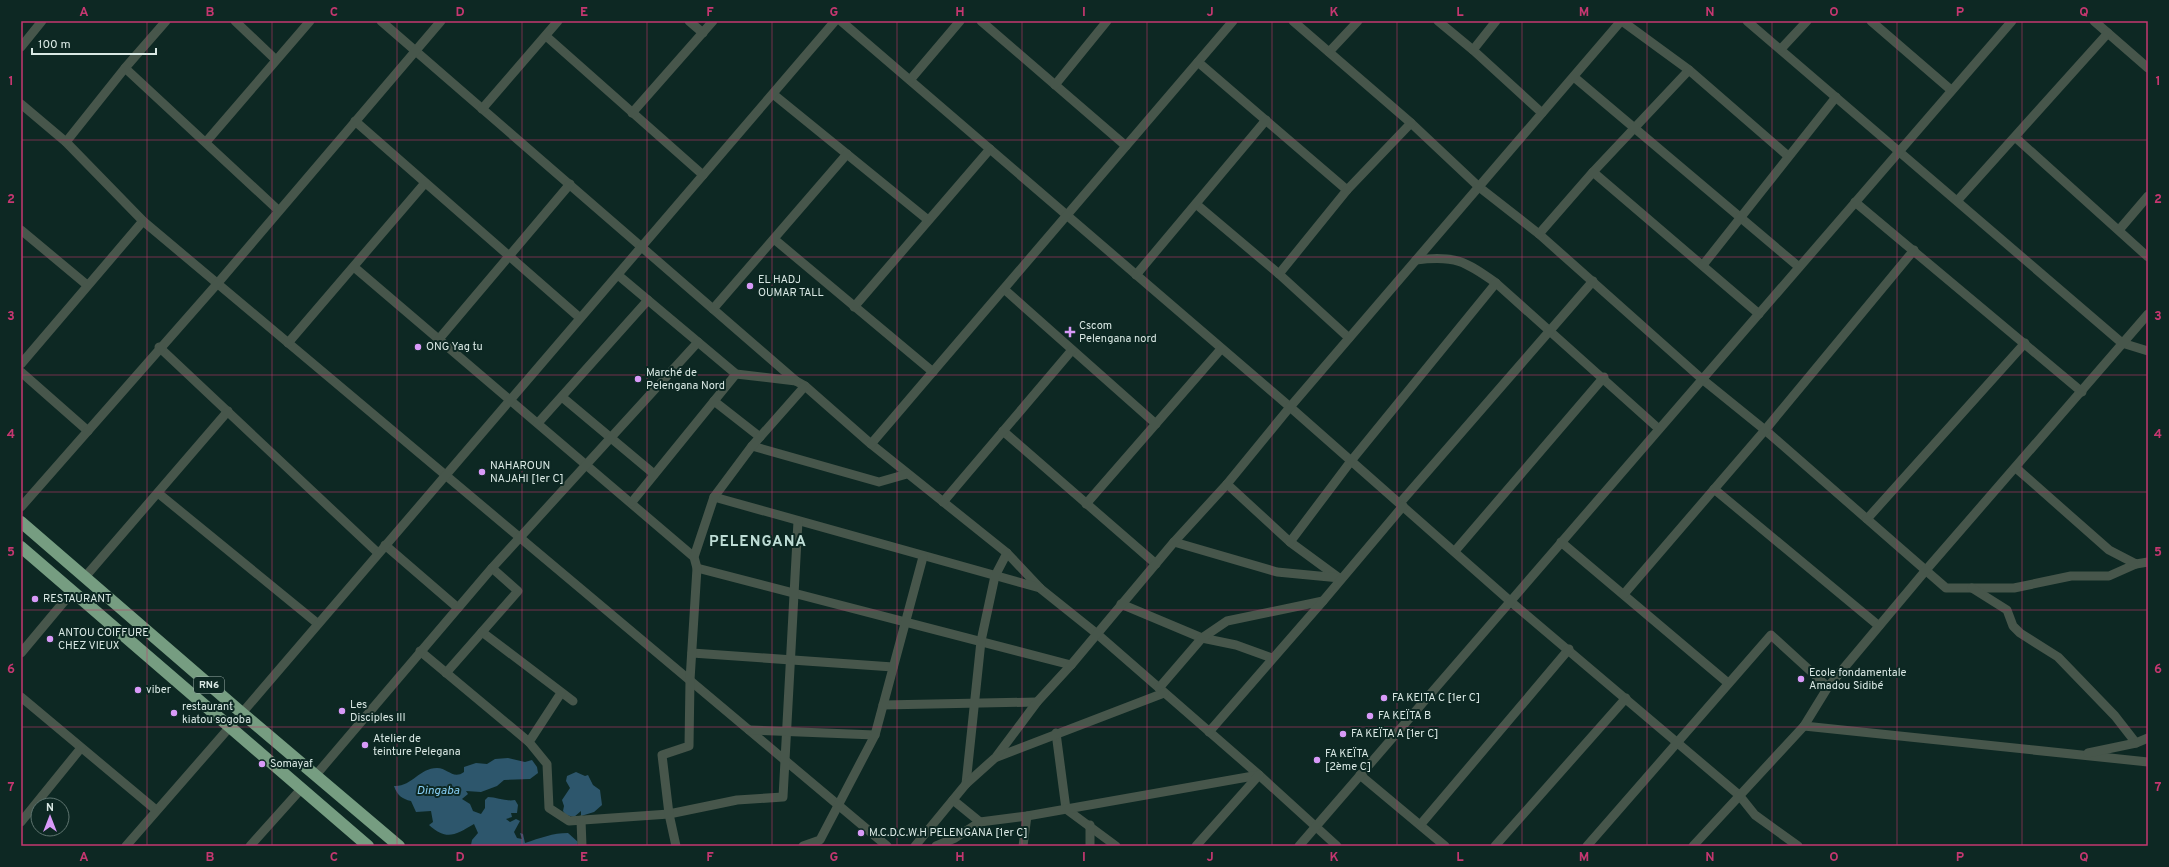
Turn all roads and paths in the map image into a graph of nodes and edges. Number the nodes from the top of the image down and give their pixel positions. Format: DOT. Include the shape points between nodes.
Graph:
graph roads {
  1 [pos="42,21"];
  2 [pos="166,21"];
  3 [pos="236,21"];
  4 [pos="310,21"];
  5 [pos="381,21"];
  6 [pos="441,21"];
  7 [pos="558,21"];
  8 [pos="689,21"];
  9 [pos="714,21"];
  10 [pos="835,21"];
  11 [pos="841,21"];
  12 [pos="960,21"];
  13 [pos="981,21"];
  14 [pos="1107,21"];
  15 [pos="1233,21"];
  16 [pos="1293,21"];
  17 [pos="1358,21"];
  18 [pos="1438,21"];
  19 [pos="1496,21"];
  20 [pos="1622,21"];
  21 [pos="1747,21"];
  22 [pos="1807,21"];
  23 [pos="1871,21"];
  24 [pos="2012,21"];
  25 [pos="2094,21"];
  26 [pos="703,33"];
  27 [pos="2108,33"];
  28 [pos="546,36"];
  29 [pos="21,47"];
  30 [pos="1781,49"];
  31 [pos="1473,50"];
  32 [pos="415,51"];
  33 [pos="1329,52"];
  34 [pos="276,60"];
  35 [pos="1198,62"];
  36 [pos="125,68"];
  37 [pos="2148,68"];
  38 [pos="1689,70"];
  39 [pos="1574,76"];
  40 [pos="910,80"];
  41 [pos="1055,85"];
  42 [pos="1952,90"];
  43 [pos="773,94"];
  44 [pos="1836,97"];
  45 [pos="21,104"];
  46 [pos="482,109"];
  47 [pos="632,113"];
  48 [pos="1542,113"];
  49 [pos="1266,120"];
  50 [pos="355,121"];
  51 [pos="1411,123"];
  52 [pos="1636,127"];
  53 [pos="2016,138"];
  54 [pos="66,142"];
  55 [pos="206,142"];
  56 [pos="1126,146"];
  57 [pos="990,149"];
  58 [pos="1898,152"];
  59 [pos="847,154"];
  60 [pos="1788,156"];
  61 [pos="1593,172"];
  62 [pos="703,175"];
  63 [pos="425,183"];
  64 [pos="570,184"];
  65 [pos="1479,187"];
  66 [pos="1347,190"];
  67 [pos="2148,196"];
  68 [pos="1957,201"];
  69 [pos="1855,202"];
  70 [pos="1196,204"];
  71 [pos="278,210"];
  72 [pos="1066,215"];
  73 [pos="1740,218"];
  74 [pos="928,220"];
  75 [pos="143,221"];
  76 [pos="21,230"];
  77 [pos="2119,230"];
  78 [pos="1539,234"];
  79 [pos="774,239"];
  80 [pos="641,247"];
  81 [pos="1914,250"];
  82 [pos="510,256"];
  83 [pos="2148,257"];
  84 [pos="1416,260"];
  85 [pos="1703,265"];
  86 [pos="354,267"];
  87 [pos="1798,268"];
  88 [pos="1279,274"];
  89 [pos="618,275"];
  90 [pos="1136,275"];
  91 [pos="1593,281"];
  92 [pos="1496,283"];
  93 [pos="217,284"];
  94 [pos="87,285"];
  95 [pos="1004,289"];
  96 [pos="648,300"];
  97 [pos="854,307"];
  98 [pos="712,309"];
  99 [pos="1759,314"];
  100 [pos="2148,314"];
  101 [pos="580,318"];
  102 [pos="1551,331"];
  103 [pos="1349,338"];
  104 [pos="439,339"];
  105 [pos="698,342"];
  106 [pos="288,343"];
  107 [pos="2024,343"];
  108 [pos="2122,343"];
  109 [pos="159,347"];
  110 [pos="1221,349"];
  111 [pos="1072,350"];
  112 [pos="2148,350"];
  113 [pos="21,364"];
  114 [pos="21,372"];
  115 [pos="933,372"];
  116 [pos="736,374"];
  117 [pos="1604,377"];
  118 [pos="1702,379"];
  119 [pos="796,381"];
  120 [pos="805,386"];
  121 [pos="2082,392"];
  122 [pos="562,396"];
  123 [pos="510,399"];
  124 [pos="714,401"];
  125 [pos="1290,407"];
  126 [pos="228,411"];
  127 [pos="538,423"];
  128 [pos="1156,424"];
  129 [pos="1659,429"];
  130 [pos="88,430"];
  131 [pos="1764,430"];
  132 [pos="1003,431"];
  133 [pos="760,437"];
  134 [pos="611,438"];
  135 [pos="871,444"];
  136 [pos="752,446"];
  137 [pos="1351,461"];
  138 [pos="588,465"];
  139 [pos="2016,468"];
  140 [pos="654,474"];
  141 [pos="907,474"];
  142 [pos="446,475"];
  143 [pos="1227,484"];
  144 [pos="1714,489"];
  145 [pos="158,493"];
  146 [pos="714,497"];
  147 [pos="632,502"];
  148 [pos="943,502"];
  149 [pos="1086,504"];
  150 [pos="1401,504"];
  151 [pos="21,506"];
  152 [pos="1867,519"];
  153 [pos="798,521"];
  154 [pos="21,522"];
  155 [pos="521,538"];
  156 [pos="1174,542"];
  157 [pos="1290,542"];
  158 [pos="1561,542"];
  159 [pos="385,544"];
  160 [pos="21,547"];
  161 [pos="1455,551"];
  162 [pos="378,553"];
  163 [pos="1007,553"];
  164 [pos="694,557"];
  165 [pos="923,557"];
  166 [pos="2148,562"];
  167 [pos="1156,564"];
  168 [pos="2136,564"];
  169 [pos="492,568"];
  170 [pos="697,568"];
  171 [pos="1926,570"];
  172 [pos="995,576"];
  173 [pos="85,577"];
  174 [pos="1340,578"];
  175 [pos="1972,588"];
  176 [pos="1041,589"];
  177 [pos="72,592"];
  178 [pos="794,593"];
  179 [pos="1624,594"];
  180 [pos="1323,601"];
  181 [pos="1510,601"];
  182 [pos="1121,604"];
  183 [pos="458,608"];
  184 [pos="904,622"];
  185 [pos="317,623"];
  186 [pos="1879,626"];
  187 [pos="482,632"];
  188 [pos="1096,633"];
  189 [pos="1202,638"];
  190 [pos="981,641"];
  191 [pos="1569,649"];
  192 [pos="420,651"];
  193 [pos="21,653"];
  194 [pos="692,653"];
  195 [pos="790,658"];
  196 [pos="1272,658"];
  197 [pos="1071,665"];
  198 [pos="893,667"];
  199 [pos="446,673"];
  200 [pos="690,680"];
  201 [pos="1728,683"];
  202 [pos="1828,687"];
  203 [pos="1161,690"];
  204 [pos="561,693"];
  205 [pos="21,697"];
  206 [pos="1626,698"];
  207 [pos="573,701"];
  208 [pos="1037,702"];
  209 [pos="973,704"];
  210 [pos="883,705"];
  211 [pos="242,714"];
  212 [pos="1804,726"];
  213 [pos="228,727"];
  214 [pos="749,730"];
  215 [pos="786,731"];
  216 [pos="1208,732"];
  217 [pos="1056,733"];
  218 [pos="875,735"];
  219 [pos="2148,738"];
  220 [pos="529,742"];
  221 [pos="1677,742"];
  222 [pos="2136,743"];
  223 [pos="81,748"];
  224 [pos="2079,755"];
  225 [pos="996,758"];
  226 [pos="785,761"];
  227 [pos="2148,762"];
  228 [pos="1259,775"];
  229 [pos="1360,775"];
  230 [pos="315,776"];
  231 [pos="966,784"];
  232 [pos="302,788"];
  233 [pos="1739,796"];
  234 [pos="953,800"];
  235 [pos="838,805"];
  236 [pos="1066,809"];
  237 [pos="156,810"];
  238 [pos="669,814"];
  239 [pos="1027,816"];
  240 [pos="581,820"];
  241 [pos="21,822"];
  242 [pos="980,822"];
  243 [pos="1421,824"];
  244 [pos="1090,825"];
  245 [pos="1315,827"];
  246 [pos="956,842"];
  247 [pos="126,846"];
  248 [pos="250,846"];
  249 [pos="368,846"];
  250 [pos="399,846"];
  251 [pos="582,846"];
  252 [pos="676,846"];
  253 [pos="803,846"];
  254 [pos="887,846"];
  255 [pos="915,846"];
  256 [pos="936,846"];
  257 [pos="1023,846"];
  258 [pos="1090,846"];
  259 [pos="1116,846"];
  260 [pos="1196,846"];
  261 [pos="1299,846"];
  262 [pos="1337,846"];
  263 [pos="1445,846"];
  264 [pos="1495,846"];
  265 [pos="1587,846"];
  266 [pos="1693,846"];
  267 [pos="1798,846"];
  1 -- 29 [label="street"];
  2 -- 36 [label="street"];
  3 -- 34 [label="street"];
  4 -- 34 [label="street"];
  5 -- 32 [label="street"];
  6 -- 32 [label="street"];
  7 -- 28 [label="street"];
  8 -- 26 [label="street"];
  9 -- 26 [label="street"];
  10 -- 43 [label="street"];
  11 -- 40 [label="street"];
  12 -- 40 [label="street"];
  13 -- 41 [label="street"];
  14 -- 41 [label="street"];
  15 -- 35 [label="street"];
  16 -- 33 [label="street"];
  17 -- 33 [label="street"];
  18 -- 31 [label="street"];
  19 -- 31 [label="street"];
  20 -- 38 [label="street"];
  20 -- 39 [label="street"];
  21 -- 30 [label="street"];
  22 -- 30 [label="street"];
  23 -- 42 [label="street"];
  24 -- 42 [label="street"];
  25 -- 27 [label="street"];
  26 -- 47 [label="street"];
  27 -- 37 [label="street"];
  27 -- 53 [label="street"];
  28 -- 46 [label="street"];
  28 -- 47 [label="street"];
  30 -- 44 [label="street"];
  31 -- 48 [label="street"];
  32 -- 46 [label="street"];
  32 -- 50 [label="street"];
  33 -- 51 [label="street"];
  34 -- 55 [label="street"];
  35 -- 49 [label="street"];
  35 -- 56 [label="street"];
  36 -- 54 [label="street"];
  36 -- 55 [label="street"];
  38 -- 52 [label="street"];
  38 -- 60 [label="street"];
  39 -- 48 [label="street"];
  39 -- 52 [label="street"];
  40 -- 57 [label="street"];
  41 -- 56 [label="street"];
  42 -- 58 [label="street"];
  43 -- 59 [label="street"];
  43 -- 62 [label="street"];
  44 -- 58 [label="street"];
  44 -- 60 [label="street"];
  45 -- 54 [label="street"];
  46 -- 64 [label="street"];
  47 -- 62 [label="street"];
  48 -- 65 [label="street"];
  49 -- 66 [label="street"];
  49 -- 70 [label="street"];
  50 -- 63 [label="street"];
  50 -- 71 [label="street"];
  51 -- 65 [label="street"];
  51 -- 66 [label="street"];
  52 -- 61 [label="street"];
  52 -- 73 [label="street"];
  53 -- 68 [label="street"];
  53 -- 77 [label="street"];
  54 -- 75 [label="street"];
  55 -- 71 [label="street"];
  56 -- 72 [label="street"];
  57 -- 72 [label="street"];
  57 -- 74 [label="street"];
  58 -- 68 [label="street"];
  58 -- 69 [label="street"];
  59 -- 74 [label="street"];
  59 -- 79 [label="street"];
  60 -- 73 [label="street"];
  61 -- 78 [label="street"];
  61 -- 85 [label="street"];
  62 -- 80 [label="street"];
  63 -- 82 [label="street"];
  63 -- 86 [label="street"];
  64 -- 80 [label="street"];
  64 -- 82 [label="street"];
  65 -- 78 [label="street"];
  65 -- 84 [label="street"];
  66 -- 88 [label="street"];
  67 -- 77 [label="street"];
  68 -- 108 [label="street"];
  69 -- 81 [label="street"];
  69 -- 87 [label="street"];
  70 -- 88 [label="street"];
  70 -- 90 [label="street"];
  71 -- 93 [label="street"];
  72 -- 90 [label="street"];
  72 -- 95 [label="street"];
  73 -- 85 [label="street"];
  73 -- 87 [label="street"];
  74 -- 97 [label="street"];
  75 -- 93 [label="street"];
  75 -- 94 [label="street"];
  76 -- 94 [label="street"];
  77 -- 83 [label="street"];
  78 -- 91 [label="street"];
  79 -- 97 [label="street"];
  79 -- 98 [label="street"];
  80 -- 89 [label="street"];
  80 -- 98 [label="street"];
  81 -- 107 [label="street"];
  81 -- 131 [label="street"];
  82 -- 101 [label="street"];
  82 -- 104 [label="street"];
  84 -- 92 [label="street" via="1440,257 1457,260 1474,267"];
  84 -- 103 [label="street"];
  85 -- 99 [label="street"];
  86 -- 104 [label="street"];
  86 -- 106 [label="street"];
  87 -- 99 [label="street"];
  88 -- 103 [label="street"];
  89 -- 96 [label="street"];
  89 -- 101 [label="street"];
  90 -- 110 [label="street"];
  91 -- 102 [label="street"];
  91 -- 118 [label="street"];
  92 -- 102 [label="street"];
  92 -- 137 [label="street"];
  93 -- 106 [label="street"];
  93 -- 109 [label="street"];
  94 -- 113 [label="street"];
  95 -- 111 [label="street"];
  95 -- 115 [label="street"];
  96 -- 105 [label="street"];
  96 -- 122 [label="street"];
  97 -- 115 [label="street"];
  98 -- 119 [label="street"];
  99 -- 118 [label="street"];
  100 -- 108 [label="street"];
  101 -- 123 [label="street"];
  102 -- 117 [label="street"];
  102 -- 150 [label="street"];
  103 -- 125 [label="street"];
  104 -- 123 [label="street"];
  105 -- 116 [label="street"];
  105 -- 134 [label="street"];
  106 -- 142 [label="street"];
  107 -- 121 [label="street"];
  107 -- 152 [label="street"];
  108 -- 112 [label="street"];
  108 -- 121 [label="street"];
  109 -- 126 [label="street"];
  109 -- 130 [label="street"];
  110 -- 125 [label="street"];
  110 -- 128 [label="street"];
  111 -- 128 [label="street"];
  111 -- 132 [label="street"];
  114 -- 130 [label="street"];
  115 -- 135 [label="street"];
  116 -- 119 [label="street"];
  116 -- 124 [label="street"];
  117 -- 129 [label="street"];
  117 -- 161 [label="street"];
  118 -- 129 [label="street"];
  118 -- 131 [label="street"];
  119 -- 120 [label="street"];
  120 -- 133 [label="street"];
  120 -- 135 [label="street"];
  121 -- 139 [label="street"];
  122 -- 127 [label="street"];
  122 -- 134 [label="street"];
  123 -- 127 [label="street"];
  123 -- 142 [label="street"];
  124 -- 133 [label="street"];
  124 -- 140 [label="street"];
  125 -- 137 [label="street"];
  125 -- 143 [label="street"];
  126 -- 145 [label="street"];
  126 -- 162 [label="street"];
  127 -- 138 [label="street"];
  128 -- 149 [label="street"];
  129 -- 158 [label="street"];
  130 -- 151 [label="street"];
  131 -- 144 [label="street"];
  131 -- 152 [label="street"];
  132 -- 148 [label="street"];
  132 -- 149 [label="street"];
  133 -- 136 [label="street"];
  134 -- 138 [label="street"];
  134 -- 140 [label="street"];
  135 -- 141 [label="street"];
  136 -- 141 [label="street" via="879,482"];
  136 -- 146 [label="street"];
  137 -- 150 [label="street"];
  137 -- 157 [label="street"];
  138 -- 147 [label="street"];
  138 -- 155 [label="street"];
  139 -- 168 [label="street" via="2109,550"];
  139 -- 171 [label="street"];
  140 -- 147 [label="street"];
  141 -- 148 [label="street"];
  142 -- 155 [label="street"];
  142 -- 159 [label="street"];
  143 -- 156 [label="street"];
  143 -- 157 [label="street"];
  144 -- 179 [label="street"];
  144 -- 186 [label="street"];
  145 -- 173 [label="street"];
  145 -- 185 [label="street"];
  146 -- 153 [label="street"];
  146 -- 164 [label="street"];
  147 -- 164 [label="street"];
  148 -- 163 [label="street"];
  149 -- 167 [label="street"];
  150 -- 161 [label="street"];
  150 -- 174 [label="street"];
  152 -- 171 [label="street"];
  153 -- 165 [label="street"];
  153 -- 178 [label="street"];
  154 -- 173 [label="highway, RN6"];
  155 -- 169 [label="street"];
  155 -- 200 [label="street"];
  156 -- 167 [label="street"];
  156 -- 174 [label="street" via="1277,572"];
  157 -- 174 [label="street"];
  158 -- 179 [label="street"];
  158 -- 181 [label="street"];
  159 -- 162 [label="street"];
  159 -- 183 [label="street"];
  160 -- 177 [label="highway, RN6"];
  161 -- 181 [label="street"];
  162 -- 185 [label="street"];
  163 -- 172 [label="street"];
  163 -- 176 [label="street"];
  164 -- 170 [label="street"];
  165 -- 172 [label="street"];
  165 -- 184 [label="street"];
  166 -- 168 [label="street"];
  167 -- 182 [label="street"];
  168 -- 175 [label="street" via="2109,576 2071,576 2014,588"];
  169 -- 183 [label="street"];
  169 -- 187 [label="street" via="518,591"];
  170 -- 178 [label="street"];
  170 -- 194 [label="street"];
  171 -- 175 [label="street" via="1946,588"];
  171 -- 186 [label="street"];
  172 -- 176 [label="street"];
  172 -- 190 [label="street"];
  173 -- 211 [label="highway, RN6"];
  174 -- 180 [label="street"];
  175 -- 222 [label="street" via="2007,610 2013,626 2020,633 2058,657 2115,716"];
  176 -- 188 [label="street"];
  177 -- 193 [label="street"];
  177 -- 213 [label="highway, RN6"];
  178 -- 184 [label="street"];
  178 -- 195 [label="street"];
  179 -- 201 [label="street"];
  180 -- 189 [label="street" via="1227,621"];
  180 -- 196 [label="street"];
  181 -- 191 [label="street"];
  181 -- 229 [label="street"];
  182 -- 188 [label="street"];
  182 -- 189 [label="street"];
  183 -- 192 [label="street"];
  184 -- 190 [label="street"];
  184 -- 198 [label="street"];
  185 -- 211 [label="street"];
  186 -- 202 [label="street"];
  187 -- 199 [label="street"];
  187 -- 204 [label="street"];
  188 -- 197 [label="street"];
  188 -- 203 [label="street"];
  189 -- 196 [label="street" via="1236,645"];
  189 -- 203 [label="street"];
  190 -- 197 [label="street"];
  190 -- 209 [label="street"];
  191 -- 206 [label="street"];
  191 -- 243 [label="street"];
  192 -- 199 [label="street"];
  192 -- 230 [label="street"];
  194 -- 195 [label="street"];
  194 -- 200 [label="street"];
  195 -- 198 [label="street"];
  195 -- 215 [label="street"];
  196 -- 216 [label="street"];
  197 -- 208 [label="street"];
  198 -- 210 [label="street"];
  199 -- 220 [label="street"];
  200 -- 214 [label="street"];
  200 -- 238 [label="street" via="689,746 662,755"];
  201 -- 202 [label="street" via="1771,635"];
  201 -- 221 [label="street"];
  202 -- 212 [label="street"];
  203 -- 216 [label="street"];
  203 -- 217 [label="street"];
  204 -- 207 [label="street"];
  204 -- 220 [label="street"];
  205 -- 223 [label="street"];
  206 -- 221 [label="street"];
  206 -- 264 [label="street"];
  208 -- 209 [label="street"];
  208 -- 225 [label="street"];
  209 -- 210 [label="street"];
  209 -- 231 [label="street"];
  210 -- 218 [label="street"];
  211 -- 213 [label="street"];
  211 -- 230 [label="highway, RN6"];
  212 -- 224 [label="street"];
  212 -- 233 [label="street"];
  213 -- 232 [label="highway, RN6"];
  213 -- 237 [label="street"];
  214 -- 215 [label="street"];
  214 -- 226 [label="street"];
  215 -- 218 [label="street"];
  215 -- 226 [label="street"];
  216 -- 228 [label="street"];
  217 -- 225 [label="street"];
  217 -- 236 [label="street"];
  218 -- 235 [label="street"];
  219 -- 222 [label="street"];
  220 -- 240 [label="street" via="547,764 549,808 569,821"];
  221 -- 233 [label="street"];
  221 -- 265 [label="street"];
  222 -- 224 [label="street"];
  223 -- 237 [label="street"];
  223 -- 241 [label="street"];
  224 -- 227 [label="street"];
  225 -- 231 [label="street"];
  226 -- 235 [label="street"];
  226 -- 238 [label="street" via="782,797 737,800"];
  228 -- 236 [label="street"];
  228 -- 245 [label="street"];
  228 -- 260 [label="street"];
  229 -- 243 [label="street"];
  229 -- 245 [label="street"];
  230 -- 250 [label="highway, RN6"];
  231 -- 234 [label="street"];
  232 -- 248 [label="street"];
  232 -- 249 [label="highway, RN6"];
  233 -- 266 [label="street"];
  233 -- 267 [label="street" via="1755,815"];
  234 -- 242 [label="street"];
  234 -- 255 [label="street"];
  235 -- 253 [label="street" via="820,840"];
  235 -- 254 [label="street"];
  236 -- 239 [label="street"];
  236 -- 244 [label="street"];
  237 -- 247 [label="street"];
  238 -- 240 [label="street"];
  238 -- 252 [label="street"];
  239 -- 242 [label="street"];
  239 -- 257 [label="street"];
  240 -- 251 [label="street"];
  242 -- 246 [label="street"];
  243 -- 263 [label="street"];
  244 -- 258 [label="street"];
  244 -- 259 [label="street"];
  245 -- 261 [label="street"];
  245 -- 262 [label="street"];
  246 -- 256 [label="street"];
}
